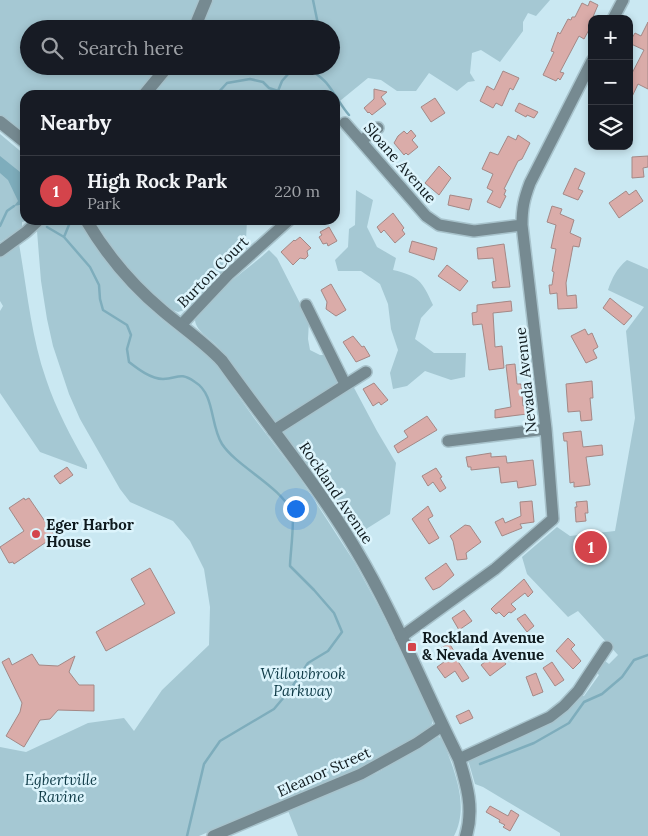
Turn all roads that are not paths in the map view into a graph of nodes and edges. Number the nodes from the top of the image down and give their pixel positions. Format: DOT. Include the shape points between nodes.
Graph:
graph roads {
  1 [pos="206,0"];
  2 [pos="623,0"];
  3 [pos="615,15"];
  4 [pos="198,20"];
  5 [pos="588,69"];
  6 [pos="161,75"];
  7 [pos="148,90"];
  8 [pos="0,122"];
  9 [pos="345,123"];
  10 [pos="378,128"];
  11 [pos="20,138"];
  12 [pos="361,141"];
  13 [pos="34,225"];
  14 [pos="90,225"];
  15 [pos="283,225"];
  16 [pos="522,225"];
  17 [pos="0,251"];
  18 [pos="306,305"];
  19 [pos="181,325"];
  20 [pos="366,372"];
  21 [pos="346,384"];
  22 [pos="546,429"];
  23 [pos="273,431"];
  24 [pos="448,441"];
  25 [pos="401,637"];
  26 [pos="607,647"];
  27 [pos="442,726"];
  28 [pos="459,759"];
  29 [pos="213,836"];
  30 [pos="466,836"];
  1 -- 4 [label="street"];
  2 -- 3 [label="street"];
  5 -- 16 [label="street, Nevada Avenue" via="530,183 523,202"];
  6 -- 7 [label="street"];
  8 -- 11 [label="street"];
  9 -- 12 [label="street, Sloane Avenue"];
  10 -- 12 [label="street"];
  12 -- 16 [label="street, Sloane Avenue" via="426,216 439,225 474,231"];
  13 -- 17 [label="street"];
  14 -- 19 [label="street, Rockland Avenue" via="143,293"];
  15 -- 19 [label="street, Burton Court" via="228,275"];
  16 -- 22 [label="street, Nevada Avenue"];
  18 -- 21 [label="street"];
  19 -- 23 [label="street, Rockland Avenue" via="206,344 222,362"];
  20 -- 21 [label="street"];
  21 -- 23 [label="street"];
  22 -- 24 [label="street"];
  22 -- 25 [label="street, Nevada Avenue" via="553,519 495,569"];
  23 -- 25 [label="street, Rockland Avenue" via="357,552"];
  25 -- 27 [label="street, Rockland Avenue"];
  26 -- 28 [label="street" via="578,691 550,718"];
  27 -- 28 [label="street, Rockland Avenue"];
  27 -- 29 [label="street, Eleanor Street" via="361,774"];
  28 -- 30 [label="street, Rockland Avenue" via="470,806"];
}
